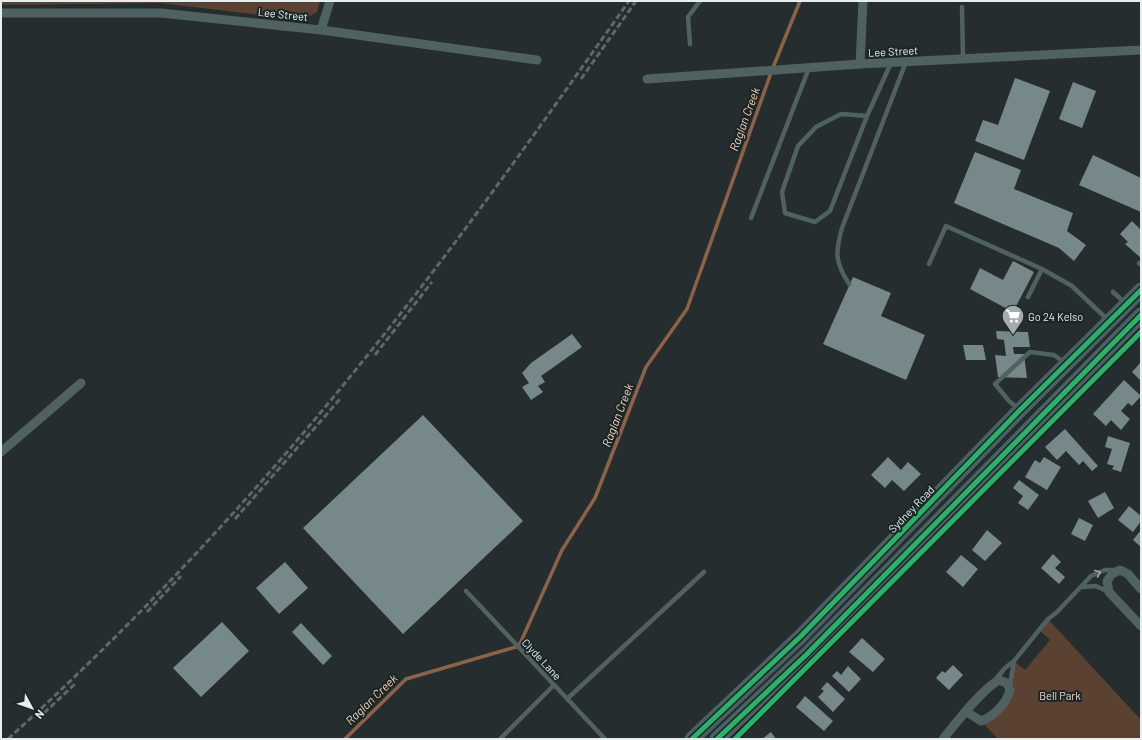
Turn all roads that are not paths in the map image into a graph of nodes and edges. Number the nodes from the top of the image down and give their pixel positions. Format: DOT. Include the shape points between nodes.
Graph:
graph roads {
  1 [pos="330,1"];
  2 [pos="700,1"];
  3 [pos="864,1"];
  4 [pos="962,7"];
  5 [pos="1,13"];
  6 [pos="321,30"];
  7 [pos="690,44"];
  8 [pos="1141,50"];
  9 [pos="963,59"];
  10 [pos="537,60"];
  11 [pos="906,62"];
  12 [pos="891,63"];
  13 [pos="860,64"];
  14 [pos="809,68"];
  15 [pos="647,79"];
  16 [pos="867,116"];
  17 [pos="750,218"];
  18 [pos="929,264"];
  19 [pos="1042,268"];
  20 [pos="850,284"];
  21 [pos="1141,290"];
  22 [pos="1113,292"];
  23 [pos="1028,297"];
  24 [pos="1126,304"];
  25 [pos="1141,315"];
  26 [pos="1109,321"];
  27 [pos="1066,364"];
  28 [pos="81,382"];
  29 [pos="1020,410"];
  30 [pos="1,452"];
  31 [pos="1120,570"];
  32 [pos="704,572"];
  33 [pos="1082,587"];
  34 [pos="1141,589"];
  35 [pos="466,591"];
  36 [pos="1109,592"];
  37 [pos="1140,624"];
  38 [pos="1014,661"];
  39 [pos="993,684"];
  40 [pos="554,685"];
  41 [pos="1010,690"];
  42 [pos="567,699"];
  43 [pos="967,712"];
  44 [pos="500,739"];
  45 [pos="605,739"];
  46 [pos="692,739"];
  47 [pos="717,739"];
  48 [pos="943,739"];
  1 -- 6 [label="street"];
  2 -- 7 [label="lane" via="688,17"];
  3 -- 13 [label="street"];
  4 -- 9 [label="lane"];
  5 -- 6 [label="street, Lee Street" via="161,13"];
  6 -- 10 [label="street, Lee Street"];
  8 -- 9 [label="street, Lee Street"];
  9 -- 11 [label="street, Lee Street"];
  11 -- 12 [label="street, Lee Street"];
  11 -- 20 [label="lane" via="836,249 839,268"];
  12 -- 13 [label="street, Lee Street"];
  12 -- 16 [label="lane"];
  13 -- 14 [label="street, Lee Street"];
  14 -- 15 [label="street, Lee Street"];
  14 -- 17 [label="lane"];
  16 -- 16 [label="lane" via="830,211 815,222 785,213 782,192 798,146 816,126 841,114"];
  18 -- 19 [label="lane" via="946,226"];
  19 -- 23 [label="lane"];
  19 -- 26 [label="lane" via="1072,286"];
  21 -- 24 [label="highway, Sydney Road"];
  22 -- 24 [label="lane"];
  24 -- 26 [label="highway, Sydney Road"];
  25 -- 47 [label="highway" via="817,644"];
  26 -- 27 [label="highway, Sydney Road"];
  27 -- 29 [label="highway, Sydney Road"];
  27 -- 29 [label="lane" via="1054,355 1030,352 995,384"];
  28 -- 30 [label="street"];
  29 -- 46 [label="highway, Sydney Road" via="817,620"];
  33 -- 31 [label="lane, one-way" via="1091,576 1105,570"];
  31 -- 34 [label="street" via="1128,574"];
  31 -- 36 [label="street" via="1112,574 1107,581"];
  32 -- 42 [label="lane"];
  33 -- 36 [label="lane" via="1096,586"];
  33 -- 38 [label="lane" via="1048,619"];
  35 -- 40 [label="lane, Clyde Lane"];
  36 -- 37 [label="street"];
  38 -- 39 [label="lane"];
  38 -- 41 [label="lane"];
  39 -- 41 [label="street" via="999,680 1007,683"];
  39 -- 43 [label="street"];
  40 -- 42 [label="lane, Clyde Lane"];
  40 -- 44 [label="lane"];
  41 -- 43 [label="street" via="1008,698 988,718 981,721"];
  42 -- 45 [label="lane, Clyde Lane"];
  43 -- 48 [label="street"];
}
